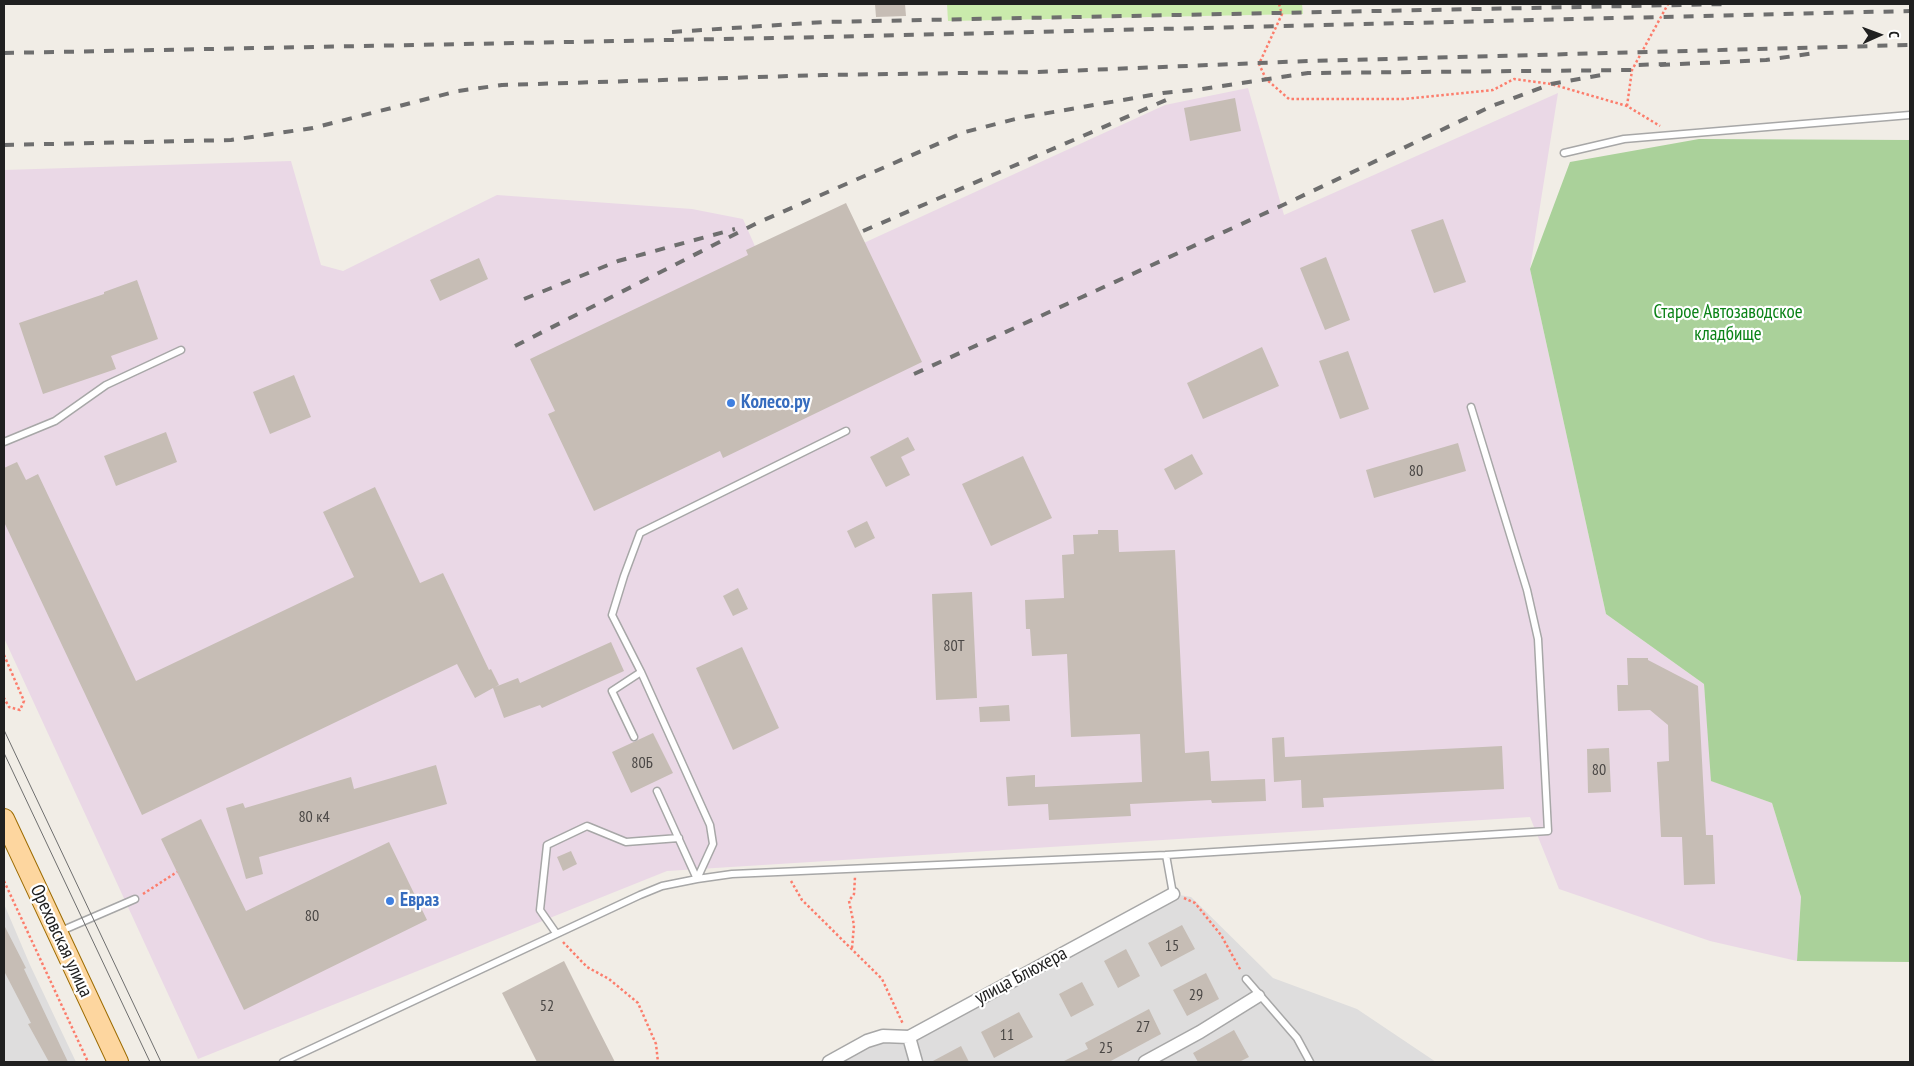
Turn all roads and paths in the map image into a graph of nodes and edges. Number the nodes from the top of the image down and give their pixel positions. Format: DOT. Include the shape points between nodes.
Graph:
graph roads {
  1 [pos="1279,4"];
  2 [pos="1668,4"];
  3 [pos="1627,106"];
  4 [pos="1910,115"];
  5 [pos="1675,135"];
  6 [pos="1564,153"];
  7 [pos="181,350"];
  8 [pos="1471,407"];
  9 [pos="846,431"];
  10 [pos="4,442"];
  11 [pos="4,655"];
  12 [pos="641,672"];
  13 [pos="4,698"];
  14 [pos="634,737"];
  15 [pos="658,791"];
  16 [pos="4,820"];
  17 [pos="678,838"];
  18 [pos="1166,855"];
  19 [pos="855,870"];
  20 [pos="177,872"];
  21 [pos="786,872"];
  22 [pos="697,879"];
  23 [pos="4,880"];
  24 [pos="1173,894"];
  25 [pos="136,899"];
  26 [pos="57,932"];
  27 [pos="556,933"];
  28 [pos="852,948"];
  29 [pos="1246,979"];
  30 [pos="1258,996"];
  31 [pos="909,1037"];
  32 [pos="88,1062"];
  33 [pos="118,1062"];
  34 [pos="283,1062"];
  35 [pos="658,1062"];
  36 [pos="829,1062"];
  37 [pos="916,1062"];
  38 [pos="1145,1062"];
  39 [pos="1310,1062"];
  1 -- 3 [label="path" via="1282,14 1258,64 1266,79 1289,99 1403,99 1492,90 1514,79 1551,84"];
  2 -- 3 [label="path" via="1632,70"];
  3 -- 5 [label="path"];
  4 -- 5 [label="lane"];
  5 -- 6 [label="lane" via="1624,139"];
  7 -- 10 [label="lane" via="106,385 54,421"];
  8 -- 18 [label="lane" via="1528,590 1538,639 1548,831"];
  9 -- 12 [label="lane" via="640,533 612,616"];
  11 -- 13 [label="path" via="24,700 20,710 9,707"];
  12 -- 14 [label="lane" via="612,691"];
  12 -- 22 [label="lane" via="710,825 713,844"];
  15 -- 17 [label="lane"];
  16 -- 26 [label="main road, Ореховская улица"];
  17 -- 22 [label="lane"];
  17 -- 27 [label="lane" via="626,842 587,826 547,845 540,910"];
  18 -- 19 [label="lane"];
  18 -- 24 [label="lane"];
  19 -- 21 [label="lane"];
  19 -- 28 [label="path" via="854,894 849,901 854,925"];
  20 -- 25 [label="path"];
  21 -- 22 [label="lane"];
  21 -- 28 [label="path" via="802,900"];
  22 -- 27 [label="lane" via="662,886"];
  23 -- 32 [label="path"];
  24 -- 29 [label="path" via="1195,903 1221,935"];
  24 -- 31 [label="street, улица Блюхера"];
  25 -- 26 [label="lane"];
  26 -- 33 [label="main road, Ореховская улица"];
  27 -- 34 [label="lane"];
  27 -- 35 [label="path" via="587,967 610,979 638,1002 656,1044"];
  28 -- 31 [label="path" via="882,979"];
  29 -- 30 [label="lane"];
  30 -- 38 [label="street"];
  30 -- 39 [label="lane" via="1297,1038"];
  31 -- 36 [label="street" via="883,1036 867,1041"];
  31 -- 37 [label="street"];
}
